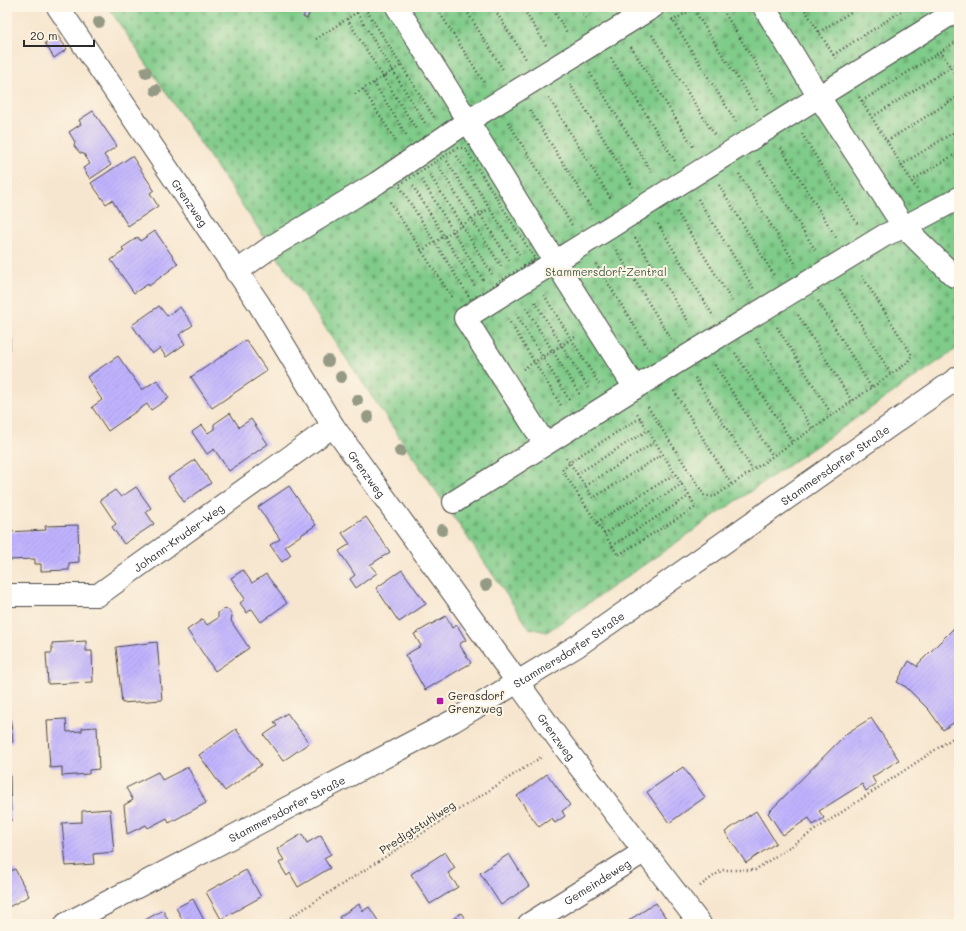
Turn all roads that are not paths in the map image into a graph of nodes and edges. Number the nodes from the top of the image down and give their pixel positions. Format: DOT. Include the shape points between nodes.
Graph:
graph roads {
  1 [pos="58,7"];
  2 [pos="397,7"];
  3 [pos="764,7"];
  4 [pos="959,9"];
  5 [pos="655,13"];
  6 [pos="819,97"];
  7 [pos="468,121"];
  8 [pos="959,198"];
  9 [pos="904,227"];
  10 [pos="554,260"];
  11 [pos="236,272"];
  12 [pos="959,277"];
  13 [pos="959,377"];
  14 [pos="630,391"];
  15 [pos="333,426"];
  16 [pos="549,442"];
  17 [pos="454,502"];
  18 [pos="7,595"];
  19 [pos="518,683"];
  20 [pos="645,851"];
  21 [pos="66,924"];
  22 [pos="529,924"];
  23 [pos="700,924"];
  1 -- 11 [label="street, Grenzweg"];
  2 -- 7 [label="street"];
  3 -- 6 [label="street"];
  4 -- 6 [label="street"];
  5 -- 7 [label="street" via="619,28"];
  6 -- 9 [label="street"];
  6 -- 10 [label="street"];
  7 -- 10 [label="street" via="506,198"];
  7 -- 11 [label="street" via="377,183 271,247"];
  8 -- 9 [label="street"];
  9 -- 12 [label="street" via="954,276"];
  9 -- 14 [label="street" via="869,244"];
  10 -- 14 [label="street" via="594,324"];
  10 -- 16 [label="street" via="465,318 504,380"];
  11 -- 15 [label="street, Grenzweg"];
  13 -- 19 [label="street, Stammersdorfer Straße" via="577,646"];
  14 -- 16 [label="street"];
  15 -- 18 [label="street, Johann-Kruder-Weg" via="98,595"];
  15 -- 19 [label="street, Grenzweg"];
  16 -- 17 [label="street"];
  19 -- 20 [label="street, Grenzweg"];
  19 -- 21 [label="street, Stammersdorfer Straße" via="409,745"];
  20 -- 22 [label="street, Gemeindeweg"];
  20 -- 23 [label="street, Grenzweg"];
}
